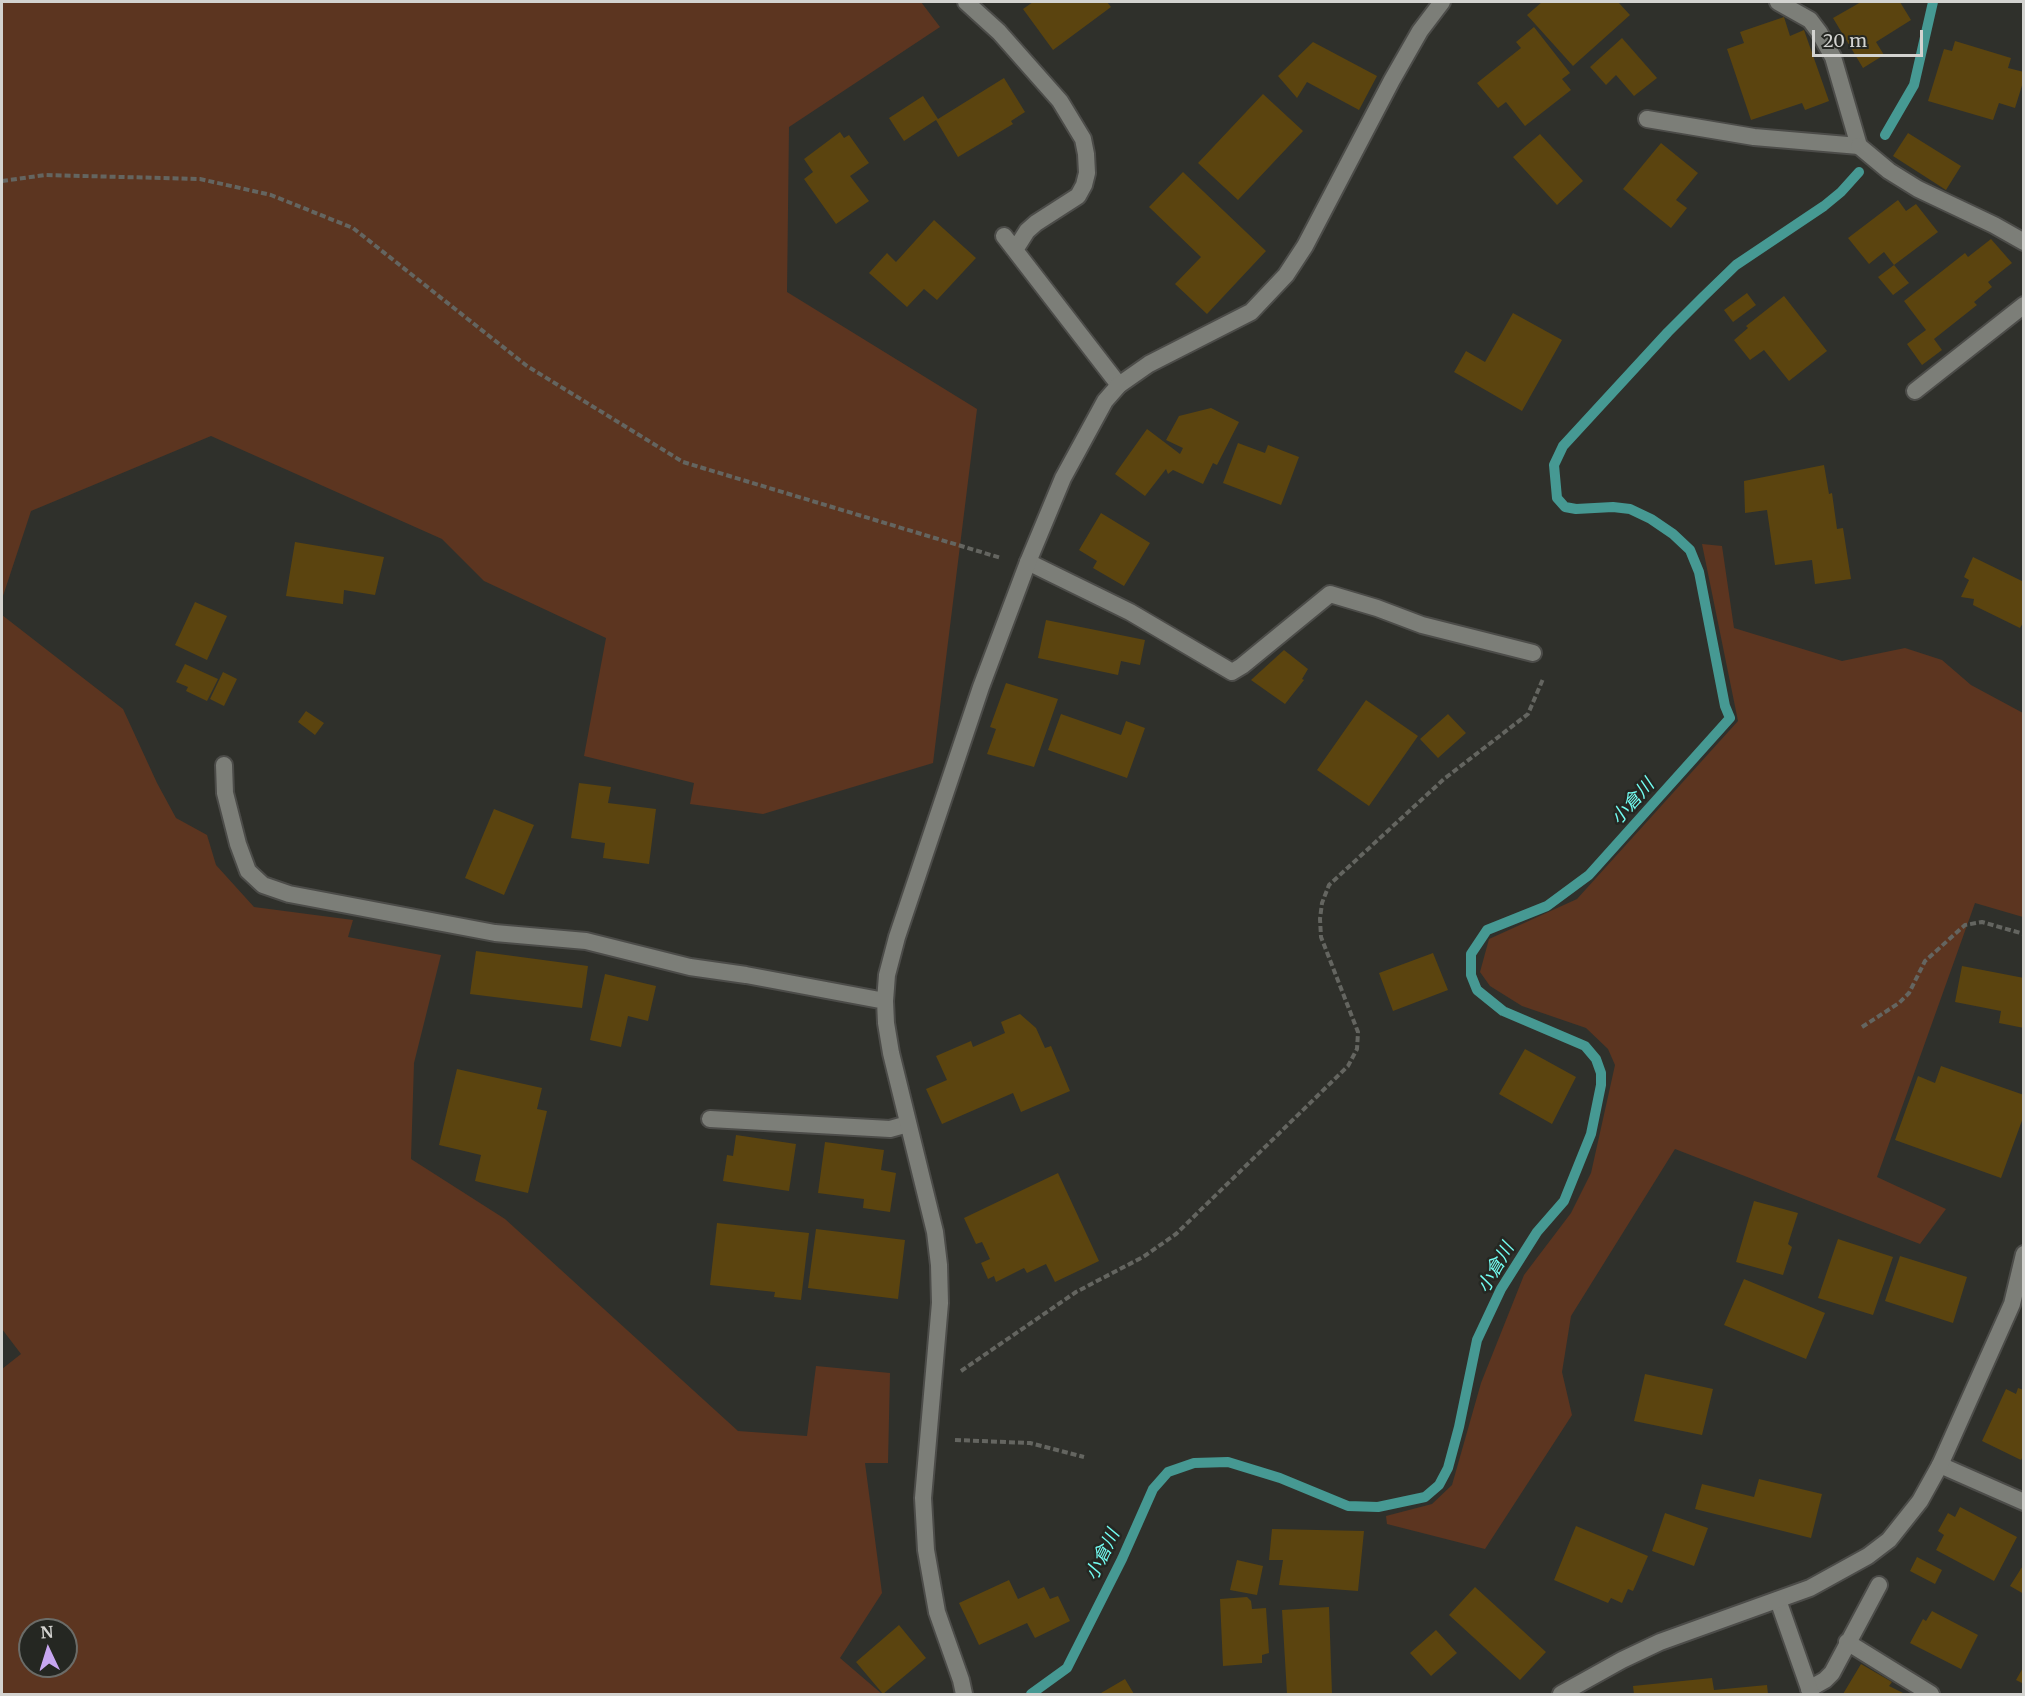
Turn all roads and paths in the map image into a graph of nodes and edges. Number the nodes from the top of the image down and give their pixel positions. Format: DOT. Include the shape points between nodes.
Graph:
graph roads {
  1 [pos="966,2"];
  2 [pos="1442,2"];
  3 [pos="1778,2"];
  4 [pos="1647,119"];
  5 [pos="1859,146"];
  6 [pos="2,181"];
  7 [pos="1004,236"];
  8 [pos="2024,242"];
  9 [pos="1015,250"];
  10 [pos="2024,305"];
  11 [pos="1119,385"];
  12 [pos="1915,391"];
  13 [pos="1006,550"];
  14 [pos="1028,562"];
  15 [pos="1533,653"];
  16 [pos="224,765"];
  17 [pos="2024,934"];
  18 [pos="885,1001"];
  19 [pos="1862,1027"];
  20 [pos="710,1119"];
  21 [pos="908,1124"];
  22 [pos="2024,1254"];
  23 [pos="2018,1305"];
  24 [pos="933,1384"];
  25 [pos="927,1439"];
  26 [pos="1084,1457"];
  27 [pos="1940,1465"];
  28 [pos="2024,1502"];
  29 [pos="1879,1585"];
  30 [pos="1778,1600"];
  31 [pos="1847,1642"];
  32 [pos="1810,1692"];
  33 [pos="964,1695"];
  34 [pos="1561,1695"];
  35 [pos="1931,1695"];
  1 -- 9 [label="street" via="999,32 1060,101 1083,139 1086,154 1087,173 1078,196 1036,223"];
  2 -- 11 [label="street" via="1392,80 1286,275 1251,312 1149,364"];
  3 -- 5 [label="street" via="1810,20 1819,32 1833,57"];
  4 -- 5 [label="street" via="1754,137"];
  5 -- 8 [label="street" via="1918,189"];
  6 -- 13 [label="path" via="45,176 200,179 271,195 353,228 527,366 683,462 1001,559"];
  7 -- 9 [label="street"];
  9 -- 11 [label="street"];
  10 -- 12 [label="street"];
  11 -- 14 [label="street" via="1104,401 1063,478"];
  14 -- 15 [label="street" via="1130,612 1232,672 1330,594 1422,625"];
  14 -- 18 [label="street" via="981,687 897,937"];
  15 -- 24 [label="path" via="1544,680 1528,714 1444,780 1329,885 1322,903 1321,937 1358,1032 1357,1049 1348,1066 1176,1234 1143,1257 1076,1292 954,1375"];
  16 -- 18 [label="street" via="225,793 238,843 248,871 263,885 289,894 495,933 586,940 690,967"];
  17 -- 19 [label="path" via="1982,922 1965,925 1925,961 1909,993 1899,1003"];
  18 -- 21 [label="street" via="891,1053"];
  20 -- 21 [label="street" via="890,1129"];
  21 -- 24 [label="street" via="935,1232 939,1265"];
  22 -- 23 [label="street"];
  23 -- 27 [label="street"];
  24 -- 25 [label="street"];
  25 -- 26 [label="path" via="1030,1443"];
  25 -- 33 [label="street" via="922,1498 930,1579"];
  27 -- 28 [label="street"];
  27 -- 30 [label="street" via="1920,1501 1889,1540 1836,1575"];
  29 -- 31 [label="street"];
  30 -- 32 [label="street"];
  30 -- 34 [label="street" via="1660,1642"];
  31 -- 32 [label="street" via="1832,1674"];
  31 -- 35 [label="street"];
}
